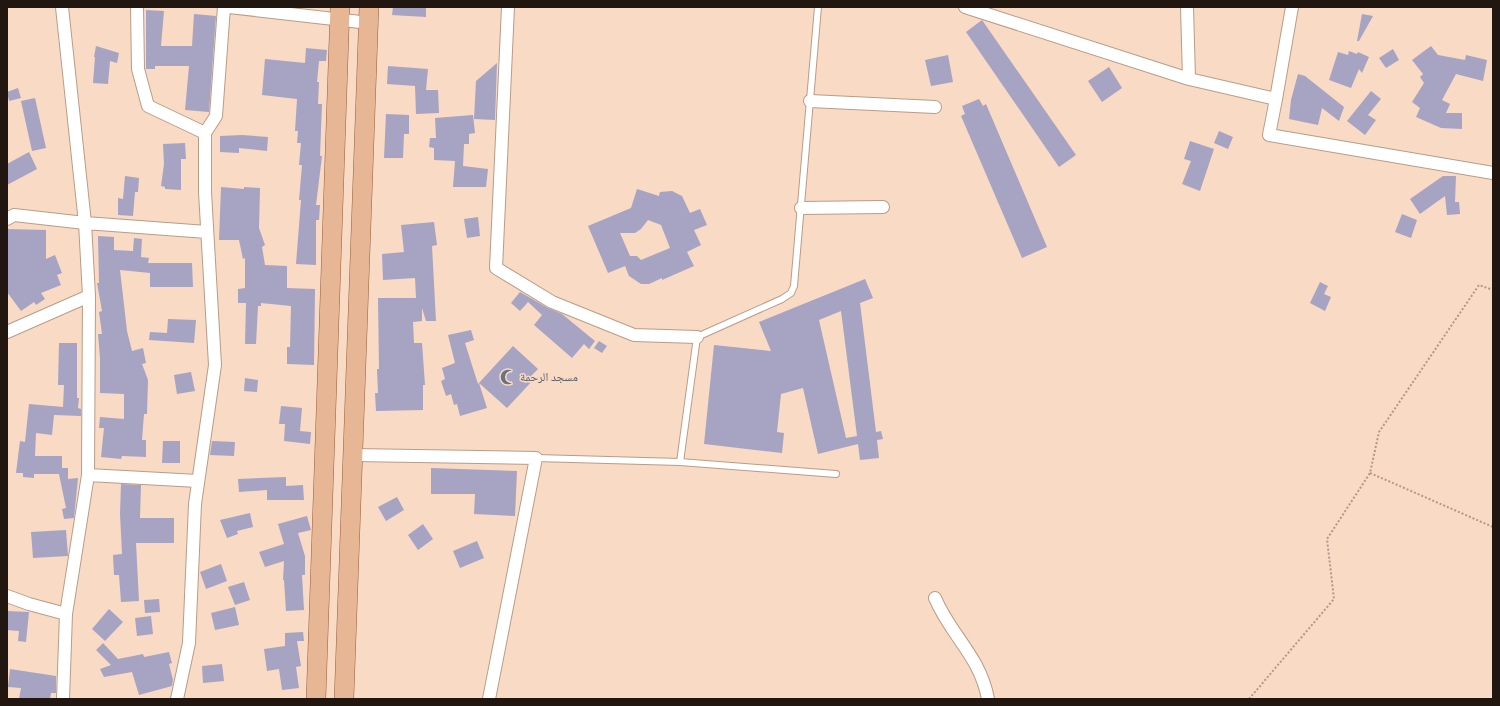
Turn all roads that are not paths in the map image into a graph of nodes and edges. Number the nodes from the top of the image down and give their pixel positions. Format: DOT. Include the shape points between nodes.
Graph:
graph roads {
  1 [pos="62,7"];
  2 [pos="137,7"];
  3 [pos="224,7"];
  4 [pos="229,7"];
  5 [pos="508,7"];
  6 [pos="818,7"];
  7 [pos="966,7"];
  8 [pos="1187,7"];
  9 [pos="1292,7"];
  10 [pos="340,13"];
  11 [pos="369,15"];
  12 [pos="1189,79"];
  13 [pos="1276,100"];
  14 [pos="810,101"];
  15 [pos="935,107"];
  16 [pos="206,133"];
  17 [pos="1493,173"];
  18 [pos="883,207"];
  19 [pos="801,208"];
  20 [pos="7,218"];
  21 [pos="85,223"];
  22 [pos="207,232"];
  23 [pos="89,296"];
  24 [pos="7,332"];
  25 [pos="697,337"];
  26 [pos="326,408"];
  27 [pos="354,414"];
  28 [pos="353,455"];
  29 [pos="536,458"];
  30 [pos="680,462"];
  31 [pos="836,474"];
  32 [pos="88,475"];
  33 [pos="198,481"];
  34 [pos="322,565"];
  35 [pos="349,572"];
  36 [pos="7,596"];
  37 [pos="935,598"];
  38 [pos="66,614"];
  39 [pos="63,699"];
  40 [pos="178,699"];
  41 [pos="316,699"];
  42 [pos="344,699"];
  43 [pos="489,699"];
  44 [pos="988,699"];
  1 -- 21 [label="street"];
  2 -- 16 [label="street" via="138,69 148,106"];
  3 -- 16 [label="street" via="216,116"];
  4 -- 10 [label="street"];
  5 -- 25 [label="street" via="496,268 552,302 634,335"];
  6 -- 14 [label="lane"];
  7 -- 12 [label="street"];
  8 -- 12 [label="street"];
  9 -- 13 [label="street"];
  10 -- 11 [label="street"];
  10 -- 26 [label="main road"];
  11 -- 27 [label="main road"];
  12 -- 13 [label="street"];
  13 -- 17 [label="street" via="1268,135"];
  14 -- 15 [label="street"];
  14 -- 19 [label="lane"];
  16 -- 22 [label="street"];
  18 -- 19 [label="street"];
  19 -- 25 [label="lane" via="794,286 791,293"];
  20 -- 21 [label="street" via="14,215"];
  21 -- 22 [label="street"];
  21 -- 23 [label="street"];
  22 -- 33 [label="street" via="216,365"];
  23 -- 24 [label="street"];
  23 -- 32 [label="street"];
  25 -- 30 [label="lane"];
  26 -- 27 [label="main road"];
  26 -- 34 [label="main road"];
  27 -- 28 [label="main road"];
  28 -- 29 [label="street"];
  28 -- 35 [label="main road"];
  29 -- 30 [label="lane"];
  29 -- 43 [label="street"];
  30 -- 31 [label="lane"];
  32 -- 33 [label="street"];
  32 -- 38 [label="street"];
  33 -- 40 [label="street" via="189,643"];
  34 -- 35 [label="main road"];
  34 -- 41 [label="main road"];
  35 -- 42 [label="main road"];
  36 -- 38 [label="street"];
  37 -- 44 [label="street" via="940,610 977,665 986,686"];
  38 -- 39 [label="street"];
}
